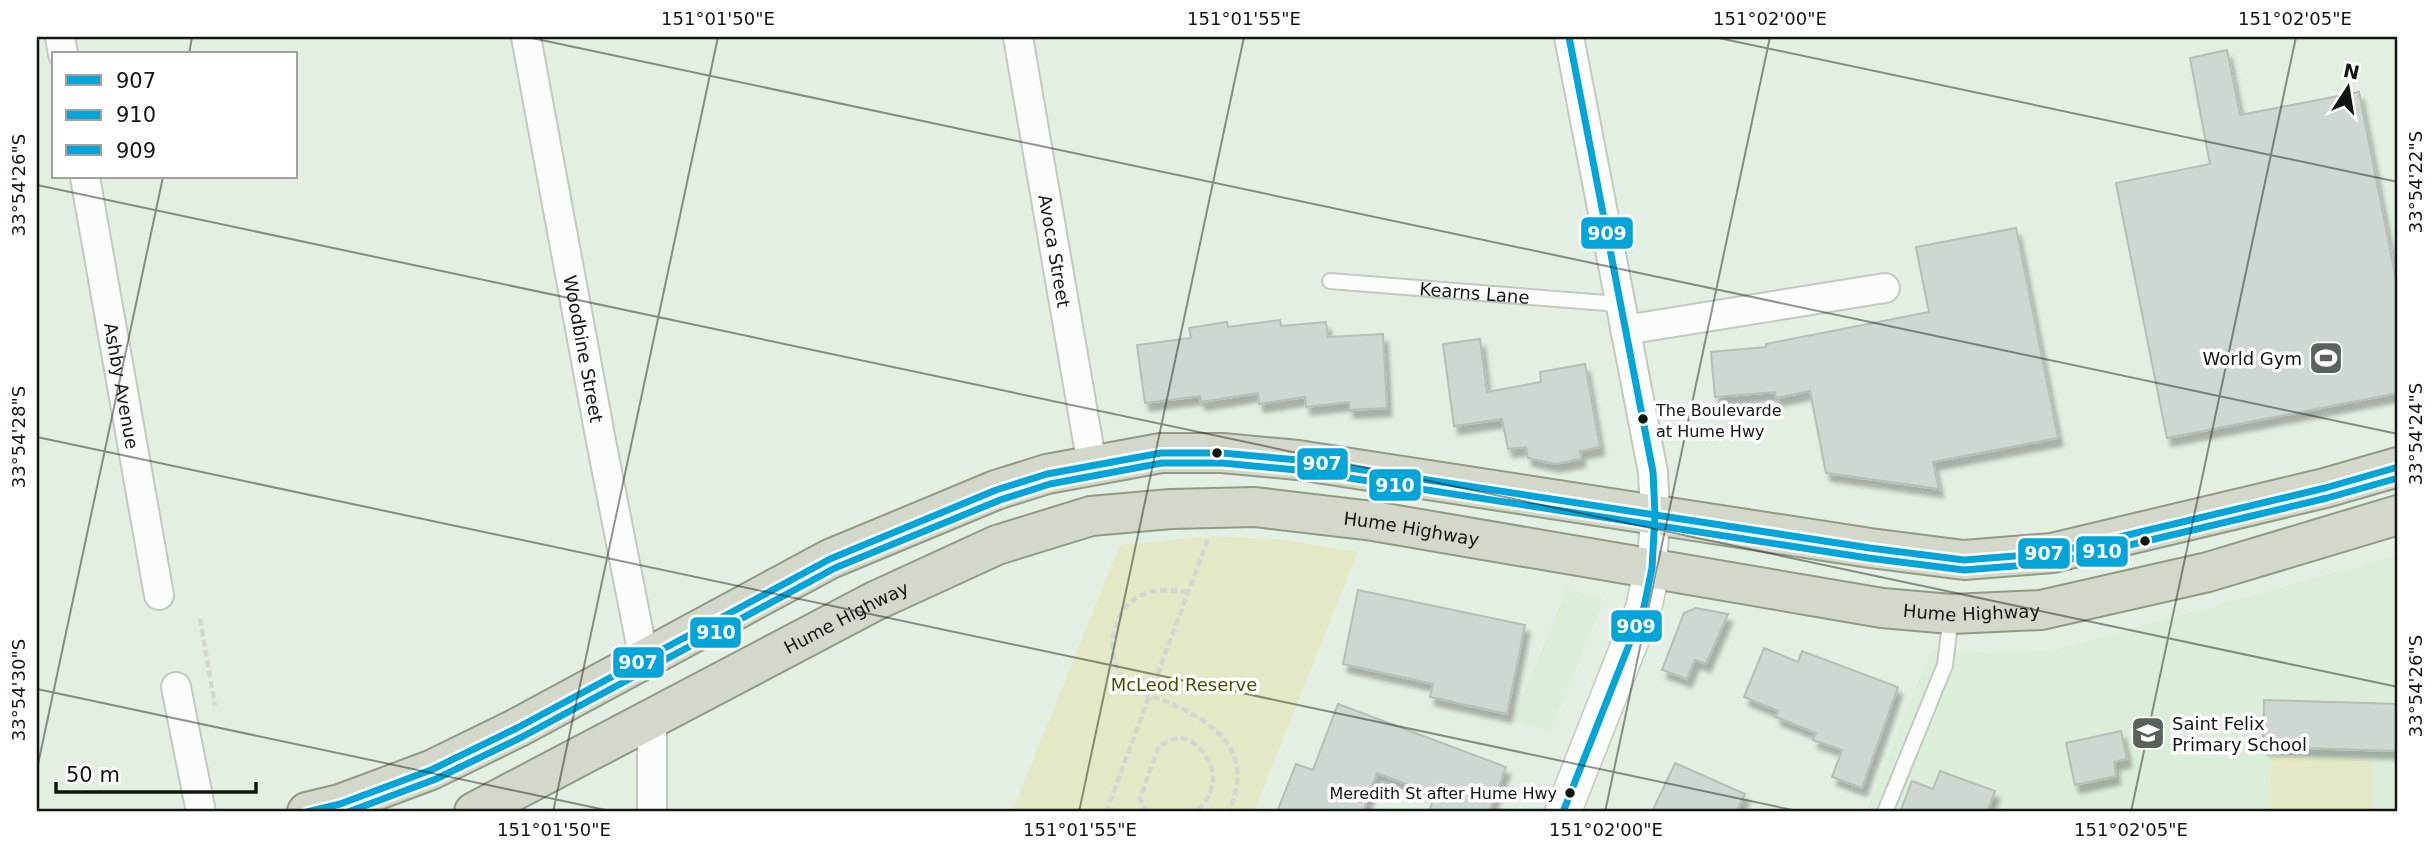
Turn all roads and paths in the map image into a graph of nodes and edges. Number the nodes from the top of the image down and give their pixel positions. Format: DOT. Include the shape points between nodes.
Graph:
graph roads {
  1 [pos="526,37"];
  2 [pos="1018,37"];
  3 [pos="1569,37"];
  4 [pos="85,178"];
  5 [pos="1330,281"];
  6 [pos="1885,288"];
  7 [pos="1622,317"];
  8 [pos="1091,465"];
  9 [pos="2398,467"];
  10 [pos="1655,515"];
  11 [pos="2398,515"];
  12 [pos="1210,532"];
  13 [pos="1955,560"];
  14 [pos="1652,568"];
  15 [pos="1188,592"];
  16 [pos="159,595"];
  17 [pos="1951,614"];
  18 [pos="200,619"];
  19 [pos="644,660"];
  20 [pos="176,687"];
  21 [pos="1148,695"];
  22 [pos="215,706"];
  23 [pos="652,718"];
  24 [pos="201,812"];
  25 [pos="307,812"];
  26 [pos="474,812"];
  27 [pos="652,812"];
  28 [pos="1105,812"];
  29 [pos="1147,812"];
  30 [pos="1196,812"];
  31 [pos="1229,812"];
  32 [pos="1563,812"];
  33 [pos="1885,812"];
  1 -- 19 [label="street, Woodbine Street"];
  2 -- 8 [label="street, Avoca Street"];
  3 -- 7 [label="street"];
  4 -- 16 [label="street, Ashby Avenue"];
  5 -- 7 [label="lane, Kearns Lane"];
  6 -- 7 [label="street, Kearns Lane"];
  7 -- 10 [label="street" via="1653,471"];
  8 -- 10 [label="highway" via="1161,453 1223,453 1298,460"];
  8 -- 19 [label="highway" via="996,490 830,559"];
  9 -- 13 [label="highway" via="2052,553"];
  10 -- 13 [label="highway"];
  10 -- 14 [label="street"];
  11 -- 17 [label="highway, Hume Highway" via="2118,594 2041,610"];
  12 -- 15 [label="path"];
  13 -- 17 [label="highway"];
  14 -- 17 [label="highway, Hume Highway" via="1882,608"];
  14 -- 23 [label="highway, Hume Highway" via="1255,507 1091,516 997,545 935,573"];
  14 -- 32 [label="street" via="1644,607"];
  15 -- 21 [label="path"];
  15 -- 21 [label="path" via="1150,592 1121,614 1113,636 1117,666 1127,684"];
  17 -- 33 [label="lane" via="1945,665"];
  18 -- 22 [label="path"];
  19 -- 25 [label="highway" via="431,770"];
  20 -- 24 [label="street"];
  21 -- 28 [label="path"];
  21 -- 31 [label="path" via="1198,717 1220,733 1234,753 1238,787"];
  23 -- 26 [label="highway, Hume Highway"];
  23 -- 27 [label="street"];
  29 -- 30 [label="path" via="1140,798 1159,747 1178,738 1197,746 1214,771 1210,795"];
}
